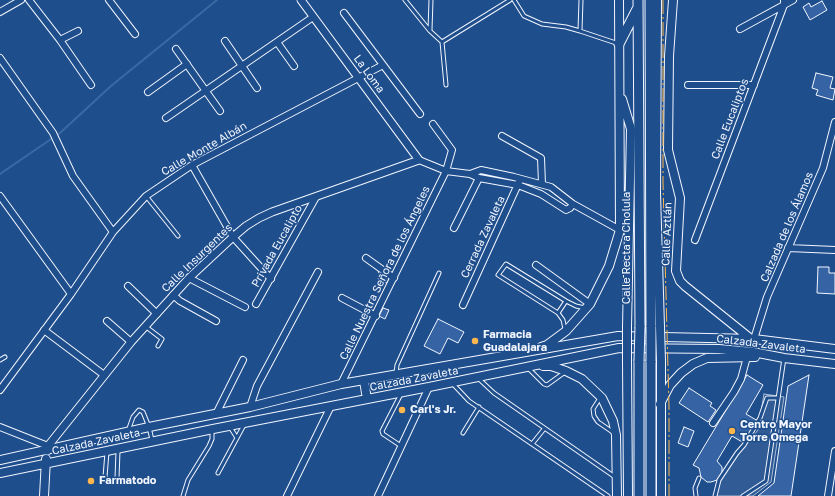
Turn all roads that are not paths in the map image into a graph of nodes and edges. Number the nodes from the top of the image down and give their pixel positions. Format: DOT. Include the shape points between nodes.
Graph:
graph roads {
  1 [pos="22,0"];
  2 [pos="29,0"];
  3 [pos="109,0"];
  4 [pos="301,0"];
  5 [pos="405,0"];
  6 [pos="431,0"];
  7 [pos="510,0"];
  8 [pos="514,0"];
  9 [pos="581,0"];
  10 [pos="619,0"];
  11 [pos="650,0"];
  12 [pos="657,0"];
  13 [pos="673,0"];
  14 [pos="793,0"];
  15 [pos="784,2"];
  16 [pos="638,3"];
  17 [pos="0,12"];
  18 [pos="344,13"];
  19 [pos="313,17"];
  20 [pos="740,29"];
  21 [pos="657,30"];
  22 [pos="78,31"];
  23 [pos="430,31"];
  24 [pos="580,31"];
  25 [pos="135,34"];
  26 [pos="60,40"];
  27 [pos="225,41"];
  28 [pos="277,42"];
  29 [pos="442,42"];
  30 [pos="619,44"];
  31 [pos="176,50"];
  32 [pos="669,56"];
  33 [pos="0,58"];
  34 [pos="187,64"];
  35 [pos="383,65"];
  36 [pos="242,66"];
  37 [pos="294,66"];
  38 [pos="358,77"];
  39 [pos="90,85"];
  40 [pos="446,85"];
  41 [pos="688,85"];
  42 [pos="754,85"];
  43 [pos="258,88"];
  44 [pos="205,91"];
  45 [pos="620,91"];
  46 [pos="148,92"];
  47 [pos="669,95"];
  48 [pos="220,111"];
  49 [pos="420,114"];
  50 [pos="166,118"];
  51 [pos="656,118"];
  52 [pos="835,122"];
  53 [pos="433,124"];
  54 [pos="502,136"];
  55 [pos="419,160"];
  56 [pos="192,165"];
  57 [pos="446,171"];
  58 [pos="470,174"];
  59 [pos="479,178"];
  60 [pos="520,178"];
  61 [pos="542,184"];
  62 [pos="518,185"];
  63 [pos="0,196"];
  64 [pos="146,196"];
  65 [pos="316,196"];
  66 [pos="573,204"];
  67 [pos="454,228"];
  68 [pos="620,230"];
  69 [pos="113,232"];
  70 [pos="178,236"];
  71 [pos="233,237"];
  72 [pos="695,240"];
  73 [pos="788,248"];
  74 [pos="835,250"];
  75 [pos="366,258"];
  76 [pos="536,265"];
  77 [pos="318,272"];
  78 [pos="439,273"];
  79 [pos="189,278"];
  80 [pos="394,278"];
  81 [pos="270,279"];
  82 [pos="128,286"];
  83 [pos="71,294"];
  84 [pos="173,295"];
  85 [pos="342,298"];
  86 [pos="566,301"];
  87 [pos="256,304"];
  88 [pos="463,305"];
  89 [pos="588,306"];
  90 [pos="245,307"];
  91 [pos="558,313"];
  92 [pos="157,314"];
  93 [pos="376,316"];
  94 [pos="107,321"];
  95 [pos="216,321"];
  96 [pos="145,326"];
  97 [pos="656,327"];
  98 [pos="44,330"];
  99 [pos="566,331"];
  100 [pos="753,339"];
  101 [pos="131,342"];
  102 [pos="158,346"];
  103 [pos="835,349"];
  104 [pos="527,352"];
  105 [pos="5,357"];
  106 [pos="747,357"];
  107 [pos="783,358"];
  108 [pos="0,360"];
  109 [pos="243,360"];
  110 [pos="835,364"];
  111 [pos="530,366"];
  112 [pos="566,371"];
  113 [pos="395,374"];
  114 [pos="104,375"];
  115 [pos="477,377"];
  116 [pos="364,380"];
  117 [pos="452,383"];
  118 [pos="341,384"];
  119 [pos="429,387"];
  120 [pos="0,390"];
  121 [pos="402,392"];
  122 [pos="600,397"];
  123 [pos="778,398"];
  124 [pos="367,399"];
  125 [pos="660,404"];
  126 [pos="331,406"];
  127 [pos="250,407"];
  128 [pos="479,407"];
  129 [pos="216,414"];
  130 [pos="245,423"];
  131 [pos="713,423"];
  132 [pos="230,426"];
  133 [pos="0,427"];
  134 [pos="149,427"];
  135 [pos="212,429"];
  136 [pos="544,429"];
  137 [pos="127,432"];
  138 [pos="463,433"];
  139 [pos="616,435"];
  140 [pos="237,438"];
  141 [pos="152,442"];
  142 [pos="532,444"];
  143 [pos="401,446"];
  144 [pos="47,448"];
  145 [pos="118,449"];
  146 [pos="107,451"];
  147 [pos="835,451"];
  148 [pos="0,460"];
  149 [pos="46,464"];
  150 [pos="0,473"];
  151 [pos="218,473"];
  152 [pos="699,478"];
  153 [pos="617,479"];
  154 [pos="44,496"];
  155 [pos="183,496"];
  156 [pos="287,496"];
  157 [pos="378,496"];
  158 [pos="608,496"];
  159 [pos="617,496"];
  160 [pos="628,496"];
  161 [pos="639,496"];
  162 [pos="651,496"];
  163 [pos="661,496"];
  164 [pos="696,496"];
  165 [pos="715,496"];
  166 [pos="743,496"];
  167 [pos="828,496"];
  1 -- 17 [label="street"];
  2 -- 26 [label="street"];
  3 -- 25 [label="street"];
  4 -- 19 [label="street, La Loma"];
  5 -- 23 [label="lane"];
  6 -- 23 [label="lane"];
  7 -- 29 [label="lane"];
  8 -- 24 [label="lane" via="524,16 542,24"];
  9 -- 24 [label="lane"];
  10 -- 30 [label="main road"];
  11 -- 97 [label="main road"];
  12 -- 21 [label="main road"];
  13 -- 32 [label="main road, Calle Aztlán"];
  14 -- 15 [label="street"];
  15 -- 20 [label="street"];
  15 -- 42 [label="street, Calle Eucaliptos"];
  16 -- 30 [label="main road"];
  16 -- 161 [label="main road, Calle Recta a Cholula, bridge"];
  18 -- 35 [label="street"];
  19 -- 28 [label="street"];
  19 -- 38 [label="street, La Loma"];
  21 -- 32 [label="main road"];
  21 -- 51 [label="main road"];
  22 -- 26 [label="street"];
  23 -- 29 [label="lane"];
  24 -- 30 [label="lane"];
  26 -- 39 [label="street"];
  27 -- 36 [label="street"];
  28 -- 36 [label="street"];
  28 -- 37 [label="street"];
  29 -- 40 [label="lane"];
  30 -- 45 [label="main road"];
  31 -- 34 [label="street"];
  32 -- 47 [label="main road, Calle Aztlán"];
  33 -- 69 [label="street" via="53,133 73,176"];
  34 -- 44 [label="street"];
  34 -- 46 [label="street"];
  35 -- 38 [label="street, Calle Monte Albán"];
  35 -- 49 [label="street"];
  36 -- 43 [label="street"];
  36 -- 44 [label="street"];
  38 -- 55 [label="street, La Loma"];
  38 -- 56 [label="street, Calle Monte Albán"];
  41 -- 42 [label="street"];
  42 -- 72 [label="street, Calle Eucaliptos"];
  44 -- 48 [label="street"];
  44 -- 50 [label="street"];
  45 -- 68 [label="main road"];
  45 -- 160 [label="main road, bridge" via="631,129 627,327"];
  47 -- 51 [label="main road"];
  47 -- 100 [label="main road, Calle Aztlán" via="668,150 680,198 676,271 685,286"];
  51 -- 97 [label="main road"];
  52 -- 73 [label="street, Calzada de los Álamos" via="823,168"];
  53 -- 57 [label="street, Calle Nuestra Señora de los Ángeles" via="452,150"];
  54 -- 61 [label="street" via="541,158"];
  55 -- 57 [label="street"];
  55 -- 65 [label="street, Calle Insurgentes"];
  56 -- 64 [label="street, Calle Monte Albán"];
  56 -- 71 [label="street"];
  57 -- 58 [label="street"];
  57 -- 80 [label="street, Calle Nuestra Señora de los Ángeles"];
  58 -- 59 [label="street"];
  58 -- 60 [label="street" via="480,170"];
  59 -- 62 [label="street"];
  59 -- 67 [label="street"];
  60 -- 61 [label="street"];
  60 -- 62 [label="street, Cerrada Zavaleta"];
  61 -- 66 [label="street" via="551,187"];
  62 -- 66 [label="street" via="541,194 566,210"];
  62 -- 88 [label="street, Cerrada Zavaleta"];
  63 -- 83 [label="street"];
  64 -- 69 [label="street, Calle Monte Albán"];
  64 -- 70 [label="lane"];
  65 -- 71 [label="street, Calle Insurgentes" via="259,218"];
  65 -- 81 [label="street, Privada Eucalipto"];
  66 -- 68 [label="street"];
  68 -- 89 [label="main road" via="609,266"];
  69 -- 83 [label="street, Calle Monte Albán"];
  71 -- 79 [label="street, Calle Insurgentes"];
  71 -- 81 [label="street"];
  73 -- 74 [label="street"];
  73 -- 100 [label="street, Calzada de los Álamos" via="767,297"];
  75 -- 80 [label="street"];
  76 -- 89 [label="street"];
  77 -- 127 [label="street" via="257,386"];
  78 -- 113 [label="lane"];
  79 -- 84 [label="street, Calle Insurgentes"];
  79 -- 90 [label="street"];
  80 -- 93 [label="street, Calle Nuestra Señora de los Ángeles"];
  81 -- 87 [label="street, Privada Eucalipto"];
  82 -- 92 [label="street"];
  83 -- 98 [label="street, Calle Monte Albán"];
  84 -- 92 [label="street, Calle Insurgentes"];
  84 -- 95 [label="street"];
  85 -- 93 [label="street"];
  86 -- 89 [label="lane" via="576,306"];
  86 -- 91 [label="lane"];
  86 -- 91 [label="lane" via="506,264 498,275"];
  89 -- 99 [label="main road"];
  91 -- 99 [label="lane"];
  92 -- 96 [label="street, Calle Insurgentes"];
  93 -- 118 [label="street, Calle Nuestra Señora de los Ángeles"];
  94 -- 101 [label="street"];
  96 -- 101 [label="street, Calle Insurgentes"];
  96 -- 102 [label="lane" via="162,339"];
  97 -- 125 [label="main road, bridge" via="661,361"];
  97 -- 162 [label="main road, bridge" via="651,361"];
  98 -- 114 [label="street"];
  98 -- 120 [label="street, Calle Monte Albán"];
  99 -- 104 [label="main road" via="547,345"];
  100 -- 103 [label="main road, Calzada Zavaleta"];
  100 -- 104 [label="main road, Calzada Zavaleta" via="618,336"];
  101 -- 114 [label="street, Calle Insurgentes"];
  104 -- 113 [label="main road, Calzada Zavaleta"];
  105 -- 108 [label="lane"];
  106 -- 107 [label="main road"];
  106 -- 125 [label="main road" via="708,358 693,364 670,385"];
  106 -- 131 [label="street" via="734,392"];
  107 -- 110 [label="main road, Calzada Zavaleta"];
  107 -- 111 [label="main road, Calzada Zavaleta" via="719,348 618,348"];
  107 -- 123 [label="lane"];
  109 -- 129 [label="street"];
  111 -- 112 [label="main road" via="551,366"];
  111 -- 112 [label="lane" via="547,385"];
  111 -- 115 [label="main road, Calzada Zavaleta"];
  112 -- 122 [label="main road" via="582,380"];
  113 -- 116 [label="main road, Calzada Zavaleta"];
  114 -- 144 [label="street, Calle Insurgentes"];
  115 -- 117 [label="main road, Calzada Zavaleta"];
  115 -- 136 [label="lane" via="494,393"];
  116 -- 118 [label="main road, Calzada Zavaleta"];
  116 -- 124 [label="main road"];
  117 -- 119 [label="main road, Calzada Zavaleta"];
  117 -- 128 [label="lane" via="469,401"];
  118 -- 127 [label="main road, Calzada Zavaleta"];
  119 -- 121 [label="main road, Calzada Zavaleta"];
  119 -- 143 [label="street"];
  121 -- 124 [label="main road, Calzada Zavaleta"];
  121 -- 143 [label="lane" via="382,431"];
  122 -- 139 [label="main road" via="613,421"];
  122 -- 139 [label="lane" via="593,409 594,416"];
  123 -- 165 [label="lane" via="767,398 760,418 719,480"];
  123 -- 166 [label="lane" via="766,481"];
  124 -- 126 [label="main road, Calzada Zavaleta"];
  125 -- 163 [label="main road"];
  126 -- 130 [label="main road, Calzada Zavaleta"];
  126 -- 156 [label="street"];
  127 -- 129 [label="main road, Calzada Zavaleta"];
  128 -- 138 [label="lane"];
  128 -- 142 [label="lane"];
  129 -- 134 [label="main road, Calzada Zavaleta"];
  130 -- 132 [label="main road, Calzada Zavaleta"];
  130 -- 140 [label="lane"];
  132 -- 135 [label="main road, Calzada Zavaleta"];
  132 -- 140 [label="lane"];
  133 -- 144 [label="street"];
  134 -- 137 [label="main road, Calzada Zavaleta"];
  134 -- 137 [label="lane" via="143,412 139,410"];
  134 -- 141 [label="lane"];
  135 -- 141 [label="main road, Calzada Zavaleta"];
  135 -- 155 [label="lane" via="209,446 188,480"];
  136 -- 142 [label="lane"];
  136 -- 153 [label="lane"];
  137 -- 144 [label="main road, Calzada Zavaleta"];
  139 -- 153 [label="main road"];
  140 -- 151 [label="lane"];
  141 -- 145 [label="main road, Calzada Zavaleta"];
  142 -- 158 [label="lane"];
  143 -- 157 [label="street"];
  144 -- 148 [label="main road, Calzada Zavaleta"];
  144 -- 149 [label="main road"];
  145 -- 146 [label="main road, Calzada Zavaleta"];
  145 -- 146 [label="lane" via="115,481 108,481 105,477"];
  146 -- 149 [label="main road, Calzada Zavaleta"];
  147 -- 167 [label="street"];
  149 -- 150 [label="main road, Calzada Zavaleta"];
  149 -- 154 [label="main road"];
  152 -- 164 [label="lane" via="695,488"];
  153 -- 159 [label="main road"];
}
